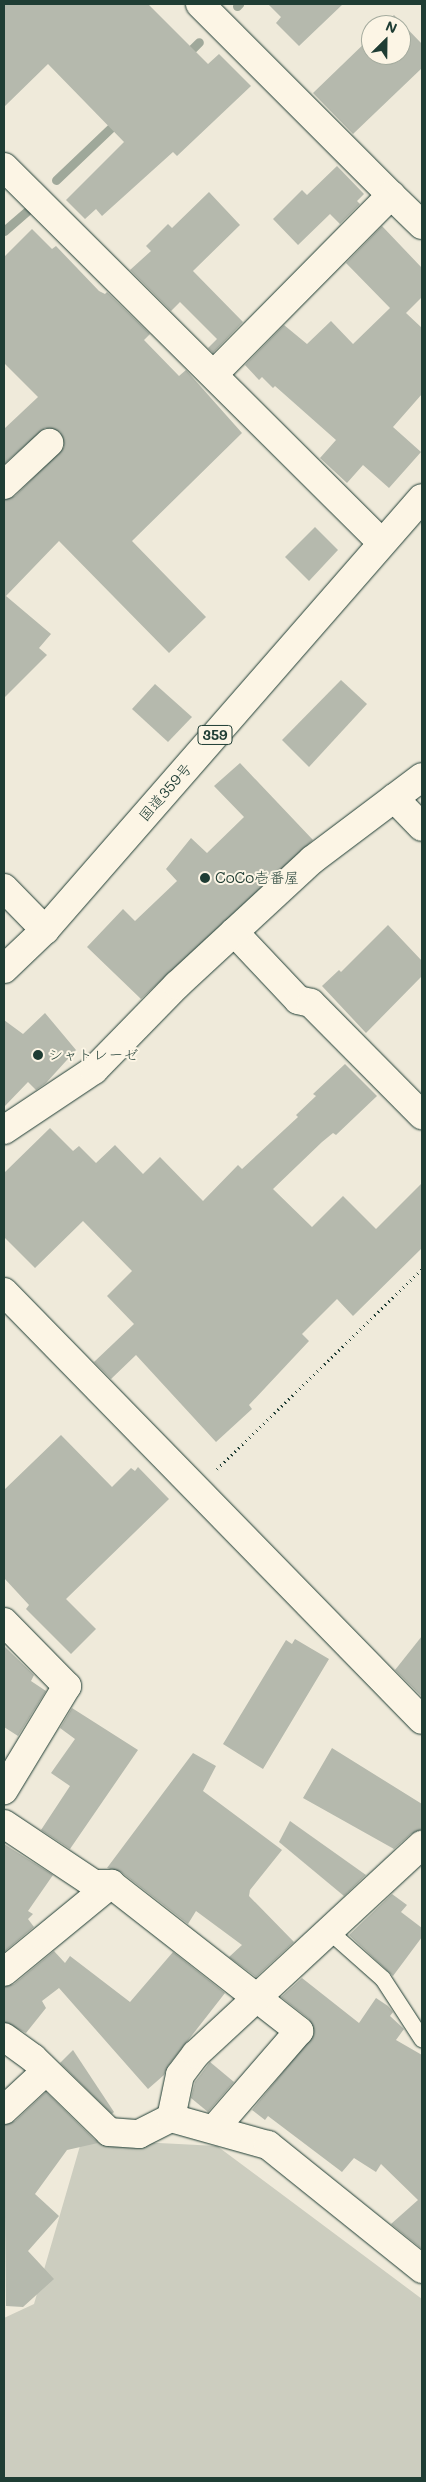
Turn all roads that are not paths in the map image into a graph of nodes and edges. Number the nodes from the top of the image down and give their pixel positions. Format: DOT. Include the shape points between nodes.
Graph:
graph roads {
  1 [pos="200,4"];
  2 [pos="4,167"];
  3 [pos="391,195"];
  4 [pos="422,225"];
  5 [pos="214,374"];
  6 [pos="49,443"];
  7 [pos="4,485"];
  8 [pos="422,498"];
  9 [pos="382,543"];
  10 [pos="422,777"];
  11 [pos="394,798"];
  12 [pos="422,827"];
  13 [pos="4,888"];
  14 [pos="45,930"];
  15 [pos="234,932"];
  16 [pos="4,970"];
  17 [pos="422,1115"];
  18 [pos="4,1130"];
  19 [pos="4,1292"];
  20 [pos="4,1622"];
  21 [pos="422,1720"];
  22 [pos="4,1790"];
  23 [pos="4,1824"];
  24 [pos="422,1845"];
  25 [pos="110,1884"];
  26 [pos="329,1931"];
  27 [pos="4,1972"];
  28 [pos="256,1998"];
  29 [pos="4,2036"];
  30 [pos="422,2039"];
  31 [pos="46,2071"];
  32 [pos="4,2110"];
  33 [pos="171,2118"];
  34 [pos="214,2130"];
  35 [pos="422,2269"];
  1 -- 3 [label="main road"];
  2 -- 5 [label="main road"];
  3 -- 4 [label="main road"];
  3 -- 5 [label="main road"];
  5 -- 9 [label="main road"];
  6 -- 7 [label="main road"];
  8 -- 9 [label="main road, 国道359号 / 359"];
  9 -- 14 [label="main road, 国道359号 / 359"];
  10 -- 11 [label="main road"];
  11 -- 12 [label="main road"];
  11 -- 15 [label="main road" via="312,860"];
  13 -- 14 [label="main road"];
  14 -- 16 [label="main road, 国道359号 / 359"];
  15 -- 17 [label="main road" via="298,1000 311,1003"];
  15 -- 18 [label="main road" via="94,1070"];
  19 -- 21 [label="main road"];
  20 -- 22 [label="main road" via="66,1686"];
  23 -- 25 [label="main road" via="94,1884"];
  24 -- 26 [label="main road"];
  25 -- 27 [label="main road"];
  25 -- 28 [label="main road"];
  26 -- 28 [label="main road"];
  26 -- 30 [label="lane" via="383,1979"];
  28 -- 33 [label="main road" via="196,2054 180,2075"];
  28 -- 34 [label="main road" via="299,2032"];
  29 -- 31 [label="main road"];
  31 -- 32 [label="main road"];
  31 -- 33 [label="main road" via="109,2132 139,2134"];
  33 -- 34 [label="main road"];
  34 -- 35 [label="main road" via="268,2145"];
}
